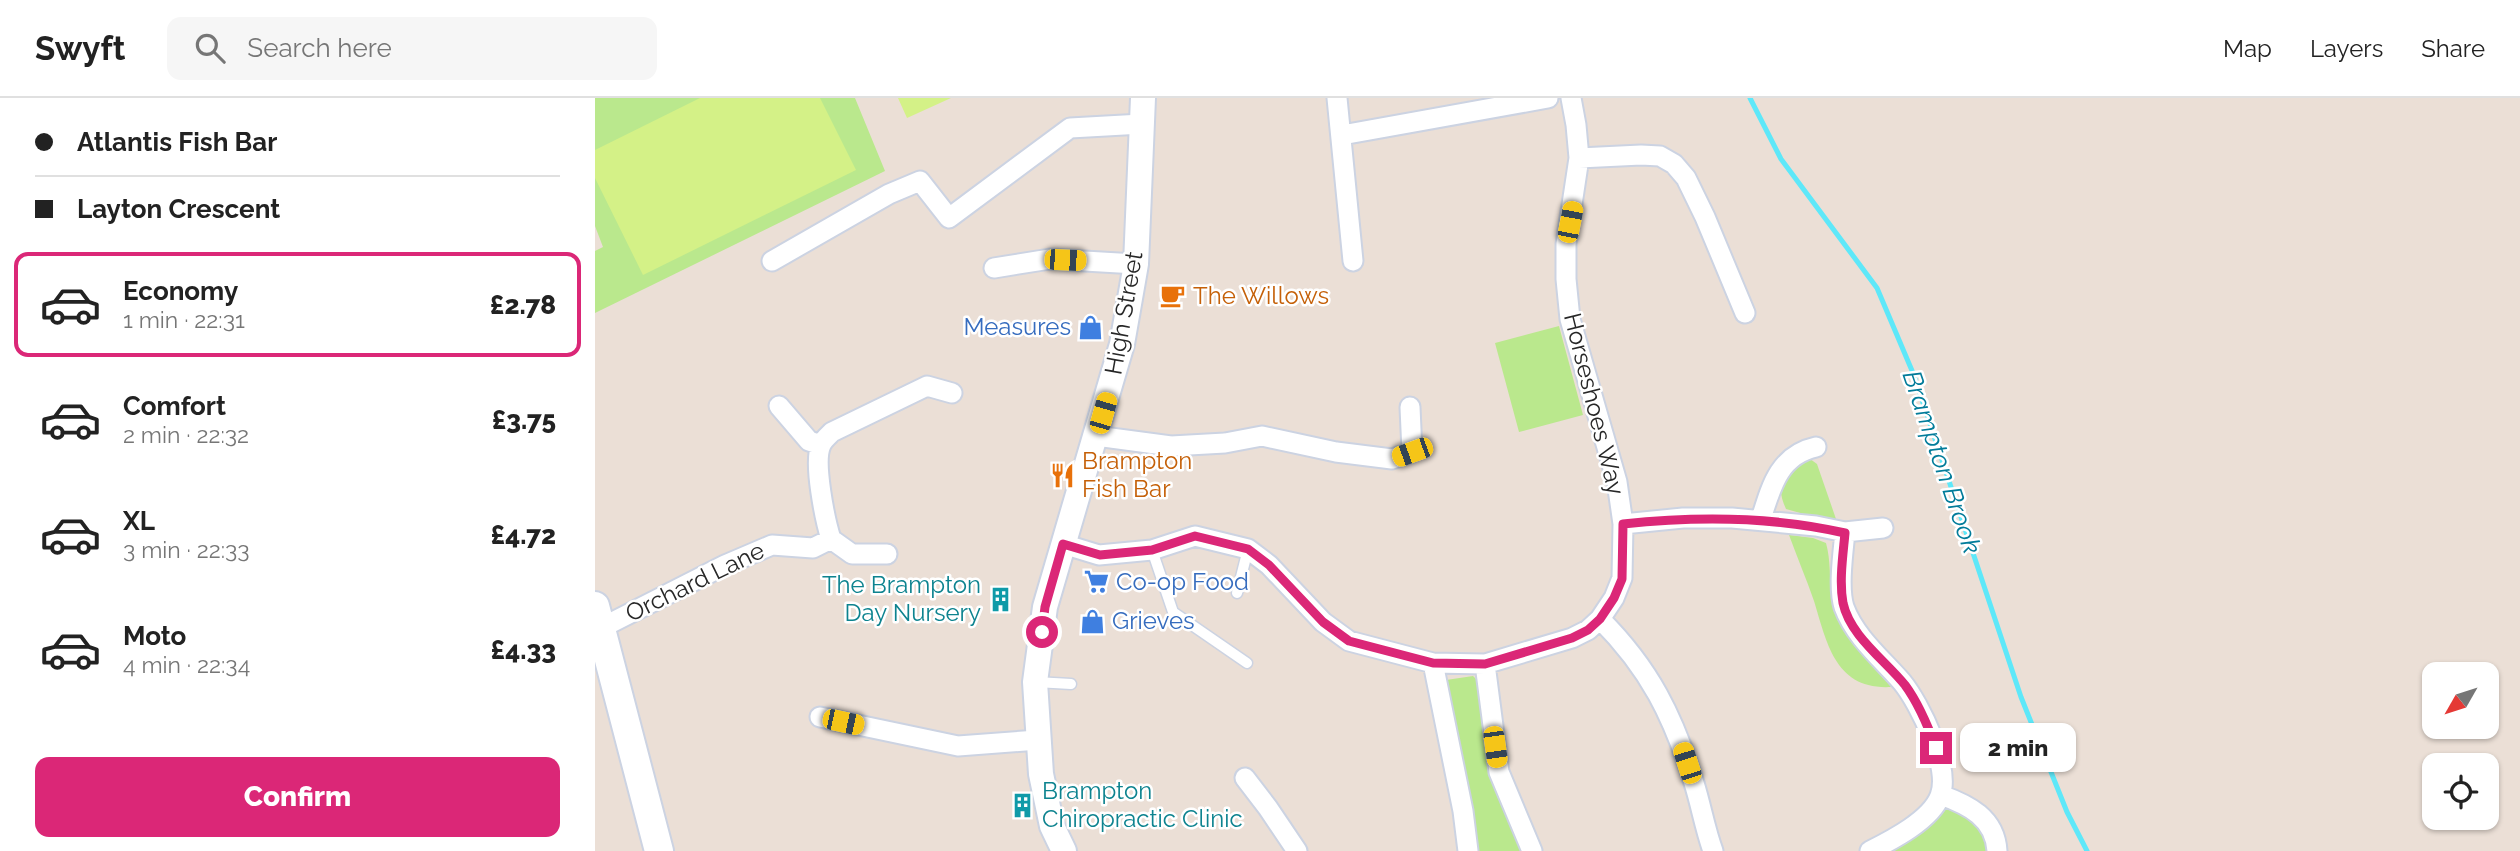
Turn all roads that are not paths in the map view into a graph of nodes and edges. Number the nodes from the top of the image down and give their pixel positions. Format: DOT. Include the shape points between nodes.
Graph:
graph roads {
  1 [pos="1143,98"];
  2 [pos="1337,98"];
  3 [pos="1548,98"];
  4 [pos="1570,98"];
  5 [pos="1142,124"];
  6 [pos="1342,135"];
  7 [pos="1579,158"];
  8 [pos="772,261"];
  9 [pos="1353,261"];
  10 [pos="1136,264"];
  11 [pos="994,268"];
  12 [pos="1745,313"];
  13 [pos="952,393"];
  14 [pos="779,406"];
  15 [pos="1410,407"];
  16 [pos="1096,436"];
  17 [pos="821,445"];
  18 [pos="1816,446"];
  19 [pos="1761,519"];
  20 [pos="1623,524"];
  21 [pos="1883,528"];
  22 [pos="1845,533"];
  23 [pos="831,539"];
  24 [pos="1063,544"];
  25 [pos="1248,549"];
  26 [pos="1152,550"];
  27 [pos="887,554"];
  28 [pos="1237,593"];
  29 [pos="597,615"];
  30 [pos="1600,619"];
  31 [pos="1247,663"];
  32 [pos="1433,663"];
  33 [pos="1485,664"];
  34 [pos="1035,682"];
  35 [pos="1071,684"];
  36 [pos="820,717"];
  37 [pos="1038,740"];
  38 [pos="1245,778"];
  39 [pos="1941,795"];
  40 [pos="659,851"];
  41 [pos="1063,851"];
  42 [pos="1297,851"];
  43 [pos="1468,851"];
  44 [pos="1532,851"];
  45 [pos="1713,851"];
  46 [pos="1870,851"];
  47 [pos="1997,851"];
  1 -- 5 [label="street, High Street"];
  2 -- 6 [label="street"];
  3 -- 6 [label="street"];
  4 -- 7 [label="street, Horseshoes Way"];
  5 -- 8 [label="street" via="1070,128 949,218 920,181"];
  5 -- 10 [label="street, High Street"];
  6 -- 9 [label="street"];
  7 -- 12 [label="street" via="1660,156 1674,164 1700,207"];
  7 -- 20 [label="street, Horseshoes Way" via="1566,244 1570,319 1617,482"];
  10 -- 11 [label="street" via="1050,259"];
  10 -- 16 [label="street, High Street" via="1122,344"];
  13 -- 17 [label="street" via="927,386 832,432"];
  14 -- 17 [label="street" via="809,440"];
  15 -- 16 [label="street" via="1412,452 1392,459 1262,436 1171,446"];
  16 -- 24 [label="street, High Street"];
  17 -- 23 [label="street" via="818,462"];
  18 -- 19 [label="street" via="1787,461 1774,478"];
  19 -- 20 [label="street" via="1683,518"];
  19 -- 22 [label="street"];
  20 -- 30 [label="street, Horseshoes Way" via="1622,579"];
  21 -- 22 [label="street"];
  22 -- 39 [label="street" via="1843,604 1853,625 1907,688 1925,719 1936,748"];
  23 -- 27 [label="street" via="852,554"];
  23 -- 29 [label="street, Orchard Lane" via="813,548 772,545"];
  24 -- 26 [label="street, Horseshoes Way" via="1100,555"];
  24 -- 34 [label="street, High Street" via="1045,607"];
  25 -- 26 [label="street, Horseshoes Way" via="1195,536"];
  25 -- 28 [label="lane"];
  25 -- 32 [label="street, Horseshoes Way" via="1349,641"];
  26 -- 31 [label="lane" via="1173,612"];
  29 -- 40 [label="main road"];
  30 -- 33 [label="street, Horseshoes Way" via="1572,638"];
  30 -- 45 [label="street" via="1643,668 1665,706"];
  32 -- 33 [label="street, Horseshoes Way"];
  32 -- 43 [label="street"];
  33 -- 44 [label="street" via="1499,772"];
  34 -- 35 [label="lane"];
  34 -- 37 [label="street, High Street"];
  36 -- 37 [label="street" via="958,746"];
  37 -- 41 [label="street, High Street" via="1052,826"];
  38 -- 42 [label="street"];
  39 -- 46 [label="street" via="1930,811 1897,838"];
  39 -- 47 [label="street" via="1977,811 1996,835"];
}
